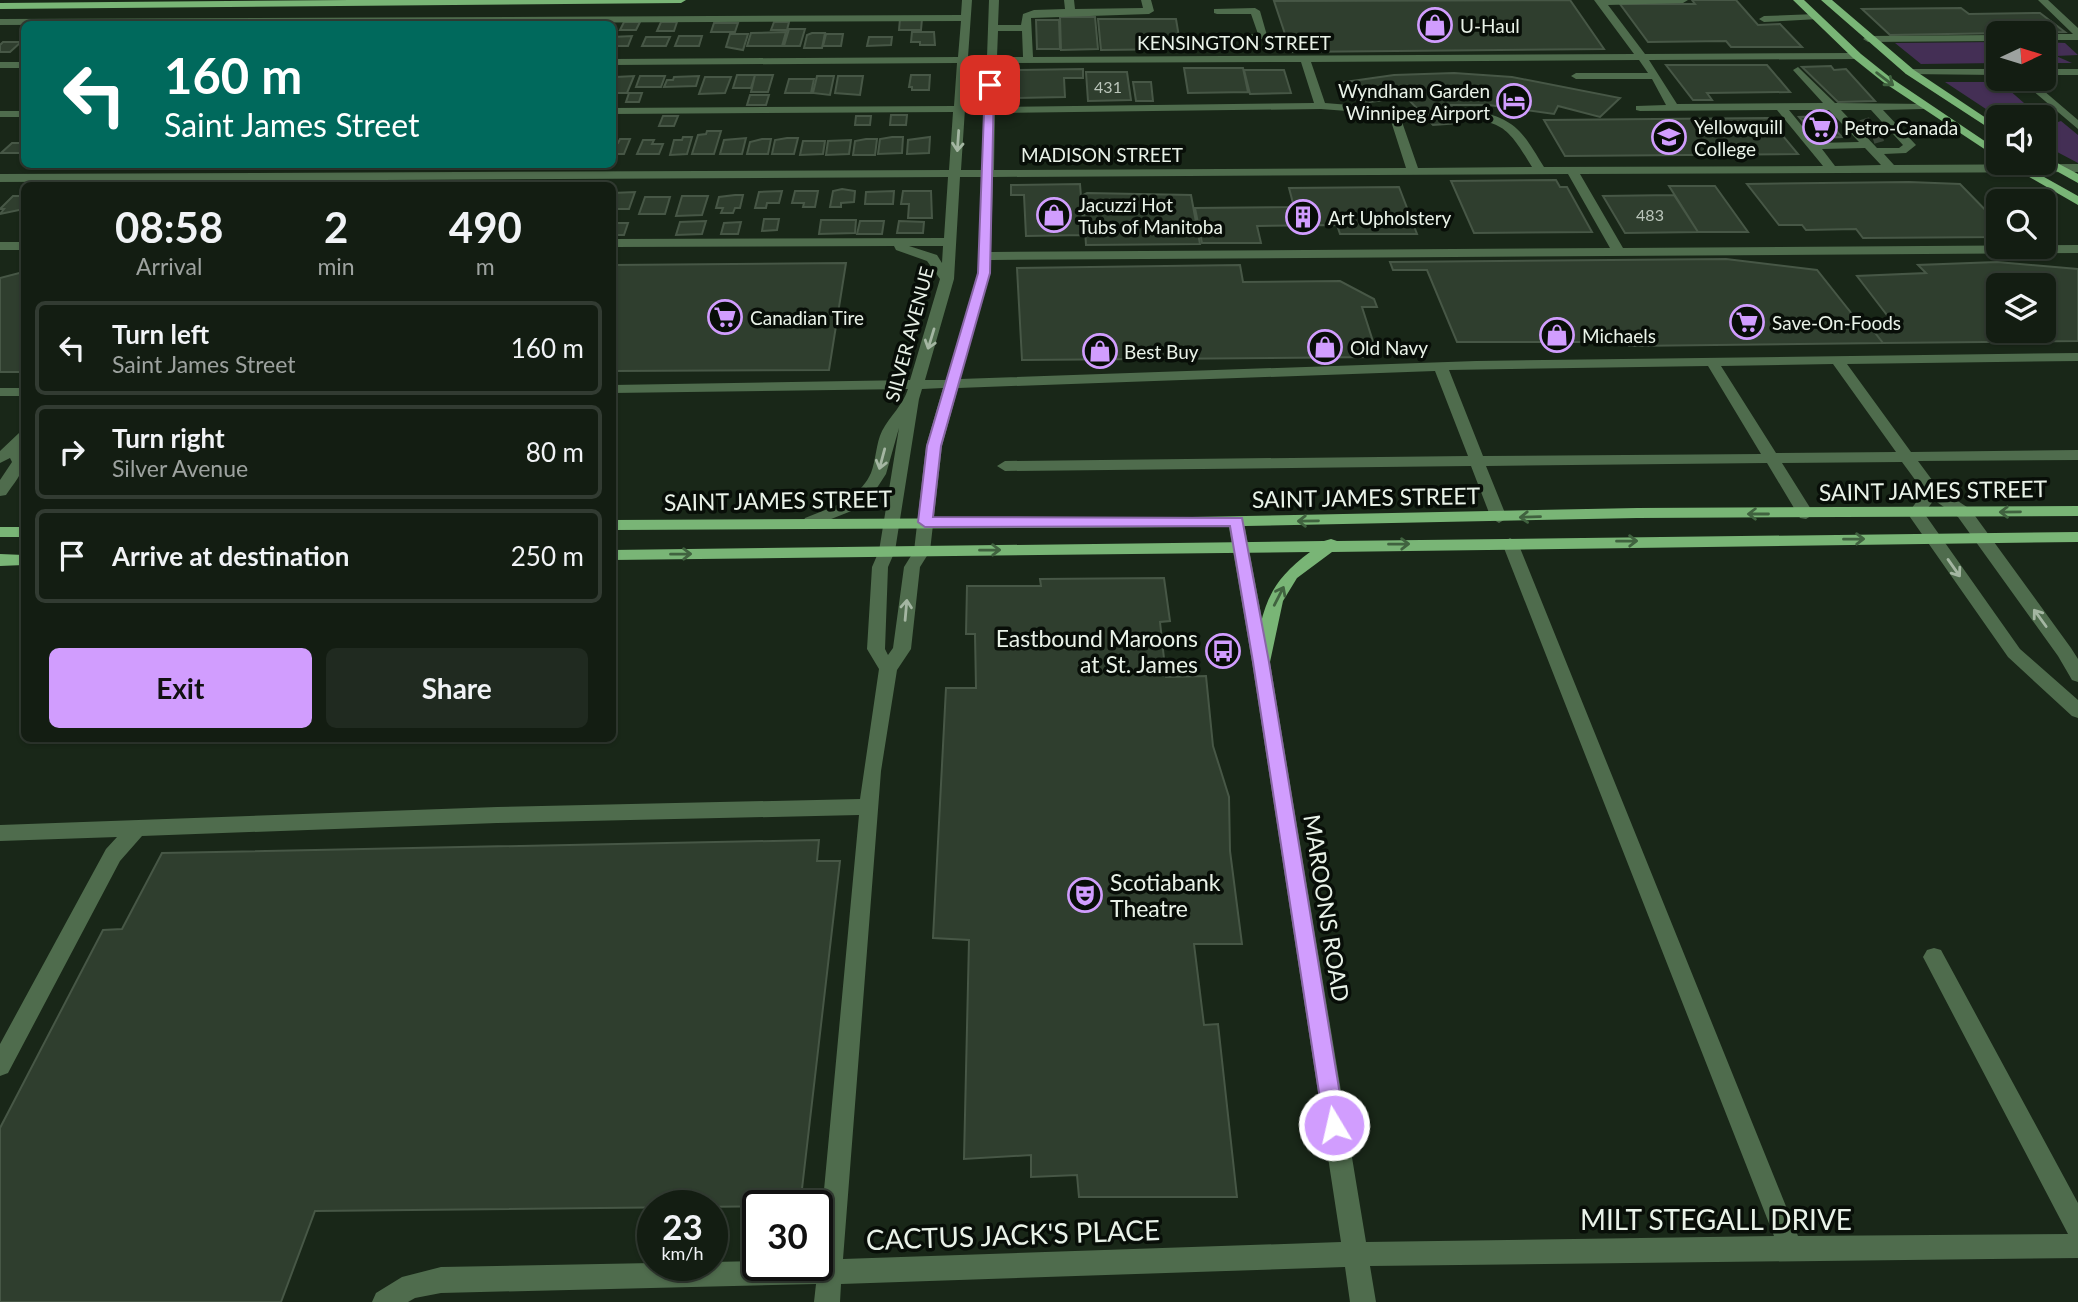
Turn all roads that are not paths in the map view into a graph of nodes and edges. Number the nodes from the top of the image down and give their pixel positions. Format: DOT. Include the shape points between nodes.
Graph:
graph roads {
  1 [pos="681,0"];
  2 [pos="967,0"];
  3 [pos="994,0"];
  4 [pos="1069,0"];
  5 [pos="1146,0"];
  6 [pos="1213,0"];
  7 [pos="1683,0"];
  8 [pos="1798,0"];
  9 [pos="1826,0"];
  10 [pos="2043,0"];
  11 [pos="1599,1"];
  12 [pos="0,8"];
  13 [pos="1217,11"];
  14 [pos="1070,12"];
  15 [pos="1816,17"];
  16 [pos="966,18"];
  17 [pos="1764,19"];
  18 [pos="443,21"];
  19 [pos="0,22"];
  20 [pos="21,22"];
  21 [pos="992,28"];
  22 [pos="1026,28"];
  23 [pos="2078,35"];
  24 [pos="2056,36"];
  25 [pos="1224,38"];
  26 [pos="1986,38"];
  27 [pos="1868,39"];
  28 [pos="1857,56"];
  29 [pos="1642,57"];
  30 [pos="1306,59"];
  31 [pos="991,60"];
  32 [pos="1028,60"];
  33 [pos="1231,60"];
  34 [pos="963,61"];
  35 [pos="616,62"];
  36 [pos="0,65"];
  37 [pos="21,65"];
  38 [pos="1798,69"];
  39 [pos="1910,72"];
  40 [pos="1986,72"];
  41 [pos="2056,72"];
  42 [pos="2078,72"];
  43 [pos="1576,76"];
  44 [pos="1656,76"];
  45 [pos="2038,91"];
  46 [pos="1321,106"];
  47 [pos="1874,106"];
  48 [pos="1923,106"];
  49 [pos="1780,107"];
  50 [pos="1833,107"];
  51 [pos="1640,108"];
  52 [pos="1673,108"];
  53 [pos="961,109"];
  54 [pos="989,110"];
  55 [pos="616,111"];
  56 [pos="1455,112"];
  57 [pos="1422,113"];
  58 [pos="0,114"];
  59 [pos="21,114"];
  60 [pos="1395,116"];
  61 [pos="1986,123"];
  62 [pos="2078,127"];
  63 [pos="1870,144"];
  64 [pos="1813,146"];
  65 [pos="1986,147"];
  66 [pos="1986,165"];
  67 [pos="2056,166"];
  68 [pos="1889,167"];
  69 [pos="1831,168"];
  70 [pos="2056,168"];
  71 [pos="2060,168"];
  72 [pos="2078,168"];
  73 [pos="1539,169"];
  74 [pos="1571,169"];
  75 [pos="1413,170"];
  76 [pos="987,172"];
  77 [pos="956,173"];
  78 [pos="2032,175"];
  79 [pos="0,178"];
  80 [pos="2078,179"];
  81 [pos="2078,201"];
  82 [pos="880,241"];
  83 [pos="951,242"];
  84 [pos="616,243"];
  85 [pos="0,246"];
  86 [pos="21,246"];
  87 [pos="2078,249"];
  88 [pos="1619,252"];
  89 [pos="985,256"];
  90 [pos="947,279"];
  91 [pos="2078,358"];
  92 [pos="1837,360"];
  93 [pos="1712,362"];
  94 [pos="1440,366"];
  95 [pos="954,384"];
  96 [pos="616,388"];
  97 [pos="914,391"];
  98 [pos="0,392"];
  99 [pos="21,392"];
  100 [pos="21,439"];
  101 [pos="7,454"];
  102 [pos="2078,456"];
  103 [pos="1907,457"];
  104 [pos="1770,458"];
  105 [pos="1477,461"];
  106 [pos="1005,466"];
  107 [pos="21,481"];
  108 [pos="4,486"];
  109 [pos="1932,492"];
  110 [pos="2078,511"];
  111 [pos="1916,513"];
  112 [pos="1964,513"];
  113 [pos="1806,514"];
  114 [pos="1499,518"];
  115 [pos="811,522"];
  116 [pos="892,522"];
  117 [pos="925,522"];
  118 [pos="1236,522"];
  119 [pos="616,525"];
  120 [pos="0,532"];
  121 [pos="21,532"];
  122 [pos="2078,537"];
  123 [pos="1934,538"];
  124 [pos="1982,538"];
  125 [pos="1510,542"];
  126 [pos="1331,544"];
  127 [pos="1240,546"];
  128 [pos="887,551"];
  129 [pos="922,551"];
  130 [pos="616,555"];
  131 [pos="0,560"];
  132 [pos="21,560"];
  133 [pos="1261,662"];
  134 [pos="888,669"];
  135 [pos="2078,674"];
  136 [pos="2078,711"];
  137 [pos="869,807"];
  138 [pos="138,827"];
  139 [pos="0,834"];
  140 [pos="1934,957"];
  141 [pos="0,1066"];
  142 [pos="2078,1228"];
  143 [pos="833,1235"];
  144 [pos="2078,1246"];
  145 [pos="1791,1249"];
  146 [pos="1355,1254"];
  147 [pos="833,1271"];
  148 [pos="742,1273"];
  149 [pos="829,1281"];
  150 [pos="385,1302"];
  151 [pos="828,1302"];
  152 [pos="1363,1302"];
  1 -- 12 [label="main road"];
  2 -- 16 [label="street, SILVER AVENUE"];
  3 -- 21 [label="street"];
  4 -- 14 [label="street"];
  5 -- 14 [label="street" via="1149,11"];
  6 -- 13 [label="street"];
  7 -- 11 [label="street"];
  8 -- 15 [label="main road"];
  9 -- 27 [label="main road"];
  10 -- 23 [label="street"];
  11 -- 29 [label="street"];
  13 -- 25 [label="street"];
  13 -- 25 [label="street" via="1255,11 1264,37"];
  14 -- 22 [label="street" via="1034,13 1027,16"];
  15 -- 17 [label="street"];
  15 -- 28 [label="main road"];
  16 -- 18 [label="street"];
  16 -- 34 [label="street, SILVER AVENUE"];
  19 -- 20 [label="street"];
  21 -- 22 [label="street"];
  21 -- 31 [label="street"];
  22 -- 32 [label="street"];
  23 -- 24 [label="street"];
  25 -- 33 [label="street"];
  26 -- 27 [label="street"];
  27 -- 39 [label="main road"];
  28 -- 29 [label="street, KENSINGTON STREET"];
  28 -- 48 [label="main road, one-way"];
  29 -- 30 [label="street, KENSINGTON STREET"];
  29 -- 44 [label="street"];
  30 -- 33 [label="street, KENSINGTON STREET"];
  30 -- 46 [label="street"];
  31 -- 32 [label="street, KENSINGTON STREET"];
  31 -- 34 [label="street, KENSINGTON STREET"];
  31 -- 54 [label="street"];
  32 -- 33 [label="street, KENSINGTON STREET"];
  34 -- 35 [label="street, KENSINGTON STREET"];
  34 -- 53 [label="street, SILVER AVENUE"];
  36 -- 37 [label="street"];
  38 -- 50 [label="street"];
  39 -- 40 [label="street"];
  39 -- 61 [label="main road"];
  41 -- 42 [label="street"];
  43 -- 44 [label="street"];
  44 -- 52 [label="street"];
  45 -- 62 [label="street"];
  46 -- 54 [label="street"];
  46 -- 60 [label="street"];
  47 -- 48 [label="street"];
  47 -- 50 [label="street"];
  47 -- 63 [label="street" via="1880,120 1910,145 1902,151"];
  48 -- 65 [label="main road"];
  49 -- 50 [label="street"];
  49 -- 52 [label="street"];
  49 -- 64 [label="street"];
  50 -- 63 [label="street" via="1857,126"];
  51 -- 52 [label="street"];
  53 -- 55 [label="street"];
  53 -- 77 [label="street, SILVER AVENUE, one-way"];
  54 -- 76 [label="street"];
  56 -- 73 [label="street" via="1511,124"];
  57 -- 60 [label="street"];
  58 -- 59 [label="street"];
  60 -- 75 [label="street"];
  63 -- 64 [label="street"];
  63 -- 68 [label="street"];
  64 -- 69 [label="street"];
  66 -- 68 [label="street, MADISON STREET"];
  67 -- 71 [label="main road"];
  68 -- 69 [label="street, MADISON STREET"];
  69 -- 74 [label="street, MADISON STREET"];
  70 -- 71 [label="street, MADISON STREET"];
  71 -- 72 [label="street, MADISON STREET"];
  71 -- 80 [label="main road"];
  73 -- 74 [label="street, MADISON STREET"];
  73 -- 75 [label="street, MADISON STREET"];
  74 -- 88 [label="street"];
  75 -- 76 [label="street, MADISON STREET"];
  76 -- 77 [label="street, MADISON STREET"];
  76 -- 89 [label="street"];
  77 -- 79 [label="street, MADISON STREET"];
  77 -- 83 [label="street, SILVER AVENUE"];
  78 -- 81 [label="main road"];
  82 -- 83 [label="street"];
  82 -- 84 [label="street"];
  82 -- 90 [label="street" via="932,258"];
  83 -- 90 [label="street, SILVER AVENUE"];
  85 -- 86 [label="street"];
  87 -- 88 [label="street"];
  88 -- 89 [label="street"];
  89 -- 95 [label="street"];
  90 -- 97 [label="street, SILVER AVENUE, one-way"];
  91 -- 92 [label="street"];
  92 -- 93 [label="street"];
  92 -- 103 [label="street"];
  93 -- 94 [label="street"];
  93 -- 104 [label="street"];
  94 -- 95 [label="street"];
  94 -- 105 [label="street"];
  95 -- 97 [label="street"];
  95 -- 117 [label="street" via="934,446"];
  96 -- 97 [label="street"];
  97 -- 115 [label="street, one-way" via="889,432 878,474 867,490 853,504"];
  97 -- 116 [label="street, SILVER AVENUE"];
  98 -- 99 [label="street"];
  100 -- 101 [label="street"];
  101 -- 108 [label="street" via="20,462"];
  102 -- 103 [label="street"];
  103 -- 104 [label="street"];
  103 -- 109 [label="street"];
  104 -- 105 [label="street"];
  104 -- 113 [label="street"];
  105 -- 106 [label="street"];
  105 -- 114 [label="street"];
  107 -- 108 [label="street"];
  109 -- 111 [label="street"];
  109 -- 112 [label="street"];
  110 -- 112 [label="main road, SAINT JAMES STREET, one-way"];
  111 -- 112 [label="main road, SAINT JAMES STREET"];
  111 -- 113 [label="main road, SAINT JAMES STREET"];
  111 -- 123 [label="street"];
  112 -- 124 [label="street"];
  113 -- 114 [label="main road, SAINT JAMES STREET, one-way"];
  114 -- 118 [label="main road, SAINT JAMES STREET, one-way"];
  115 -- 116 [label="main road, SAINT JAMES STREET"];
  115 -- 119 [label="main road, SAINT JAMES STREET"];
  116 -- 117 [label="main road, SAINT JAMES STREET"];
  116 -- 128 [label="street, SILVER AVENUE"];
  117 -- 118 [label="main road, SAINT JAMES STREET"];
  117 -- 129 [label="street"];
  118 -- 127 [label="street, MAROONS ROAD"];
  120 -- 121 [label="main road"];
  122 -- 124 [label="main road, SAINT JAMES STREET"];
  123 -- 124 [label="main road, SAINT JAMES STREET"];
  125 -- 123 [label="main road, SAINT JAMES STREET, one-way"];
  123 -- 136 [label="street, one-way" via="2014,653"];
  135 -- 124 [label="street, one-way"];
  126 -- 125 [label="main road, SAINT JAMES STREET, one-way"];
  125 -- 145 [label="street"];
  126 -- 127 [label="main road, SAINT JAMES STREET"];
  133 -- 126 [label="main road, one-way" via="1275,601 1291,574"];
  129 -- 127 [label="main road, SAINT JAMES STREET, one-way"];
  127 -- 133 [label="street, MAROONS ROAD"];
  128 -- 129 [label="main road, SAINT JAMES STREET"];
  130 -- 128 [label="main road, SAINT JAMES STREET, one-way"];
  128 -- 134 [label="street, SILVER AVENUE" via="880,567 876,649"];
  134 -- 129 [label="street, one-way" via="902,649 912,567"];
  131 -- 132 [label="main road"];
  133 -- 146 [label="street, MAROONS ROAD"];
  134 -- 137 [label="street"];
  137 -- 138 [label="street"];
  137 -- 143 [label="street"];
  138 -- 139 [label="street"];
  138 -- 141 [label="street" via="113,855"];
  140 -- 142 [label="street"];
  144 -- 145 [label="street, MILT STEGALL DRIVE"];
  145 -- 146 [label="street, MILT STEGALL DRIVE"];
  146 -- 147 [label="street, CACTUS JACK'S PLACE"];
  146 -- 152 [label="street, MAROONS ROAD"];
  148 -- 150 [label="street, CACTUS JACK'S PLACE" via="441,1280 411,1286"];
  149 -- 151 [label="street"];
}
